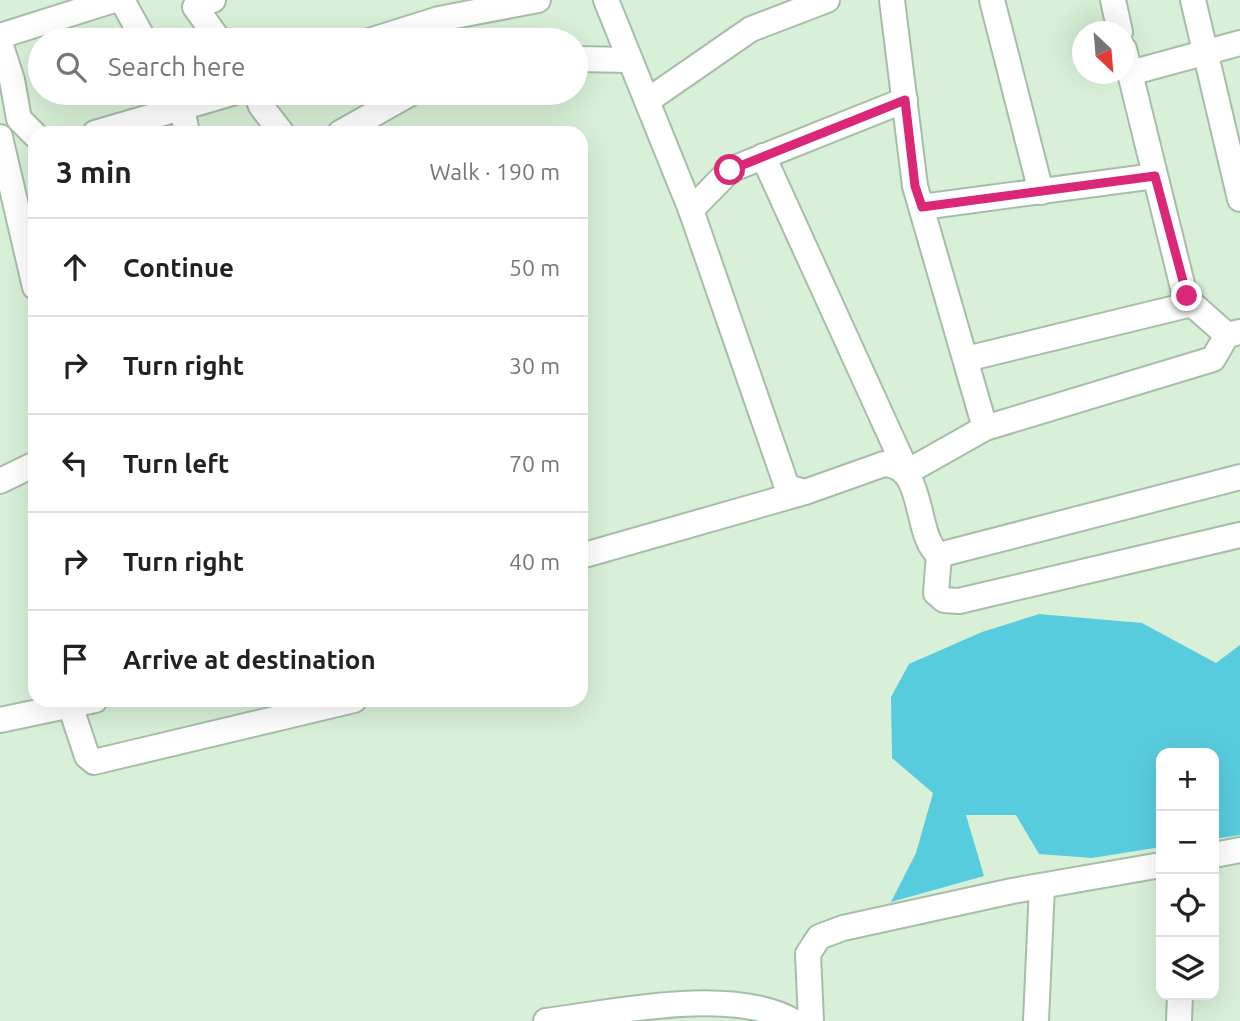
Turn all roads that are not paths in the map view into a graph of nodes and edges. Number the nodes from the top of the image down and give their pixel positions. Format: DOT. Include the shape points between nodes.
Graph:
graph roads {
  1 [pos="114,0"];
  2 [pos="122,0"];
  3 [pos="538,0"];
  4 [pos="606,0"];
  5 [pos="827,0"];
  6 [pos="892,0"];
  7 [pos="992,0"];
  8 [pos="1112,0"];
  9 [pos="1193,0"];
  10 [pos="200,2"];
  11 [pos="1117,21"];
  12 [pos="137,28"];
  13 [pos="213,28"];
  14 [pos="410,28"];
  15 [pos="0,36"];
  16 [pos="0,43"];
  17 [pos="1240,43"];
  18 [pos="1205,52"];
  19 [pos="588,60"];
  20 [pos="631,60"];
  21 [pos="1135,72"];
  22 [pos="1133,84"];
  23 [pos="905,100"];
  24 [pos="647,101"];
  25 [pos="168,105"];
  26 [pos="179,105"];
  27 [pos="261,105"];
  28 [pos="390,105"];
  29 [pos="113,126"];
  30 [pos="185,126"];
  31 [pos="277,126"];
  32 [pos="352,126"];
  33 [pos="28,128"];
  34 [pos="28,148"];
  35 [pos="2,149"];
  36 [pos="763,156"];
  37 [pos="1155,176"];
  38 [pos="1041,192"];
  39 [pos="1240,199"];
  40 [pos="922,207"];
  41 [pos="691,210"];
  42 [pos="28,258"];
  43 [pos="1192,304"];
  44 [pos="1233,333"];
  45 [pos="966,359"];
  46 [pos="985,428"];
  47 [pos="28,466"];
  48 [pos="907,472"];
  49 [pos="2,475"];
  50 [pos="1240,477"];
  51 [pos="805,492"];
  52 [pos="1240,535"];
  53 [pos="588,554"];
  54 [pos="939,555"];
  55 [pos="61,707"];
  56 [pos="71,707"];
  57 [pos="325,707"];
  58 [pos="0,720"];
  59 [pos="1240,850"];
  60 [pos="1219,854"];
  61 [pos="1156,866"];
  62 [pos="1042,886"];
  63 [pos="1180,1000"];
  64 [pos="546,1021"];
  65 [pos="793,1021"];
  66 [pos="811,1021"];
  67 [pos="1036,1021"];
  68 [pos="1179,1021"];
  1 -- 15 [label="street"];
  2 -- 12 [label="street"];
  3 -- 14 [label="street"];
  4 -- 20 [label="street"];
  5 -- 24 [label="street" via="751,29"];
  6 -- 23 [label="street"];
  7 -- 38 [label="street"];
  8 -- 11 [label="street"];
  9 -- 18 [label="street"];
  10 -- 13 [label="street"];
  16 -- 33 [label="street" via="19,119"];
  17 -- 18 [label="street"];
  18 -- 21 [label="street"];
  18 -- 39 [label="street"];
  19 -- 20 [label="street"];
  20 -- 24 [label="street"];
  22 -- 37 [label="street"];
  23 -- 36 [label="street"];
  23 -- 40 [label="street" via="915,186"];
  24 -- 41 [label="street"];
  25 -- 29 [label="street"];
  26 -- 30 [label="street"];
  27 -- 31 [label="street"];
  28 -- 32 [label="street"];
  34 -- 35 [label="street"];
  35 -- 42 [label="street"];
  36 -- 41 [label="street" via="730,170"];
  36 -- 48 [label="street"];
  37 -- 38 [label="street"];
  37 -- 43 [label="street" via="1183,288"];
  38 -- 40 [label="street"];
  40 -- 45 [label="street"];
  41 -- 51 [label="street" via="783,481 794,491"];
  43 -- 44 [label="street"];
  43 -- 45 [label="street"];
  44 -- 46 [label="street" via="1213,359"];
  45 -- 46 [label="street"];
  46 -- 48 [label="street"];
  47 -- 49 [label="street"];
  48 -- 51 [label="street" via="895,464 884,464"];
  48 -- 54 [label="street"];
  50 -- 54 [label="street"];
  51 -- 53 [label="street"];
  52 -- 54 [label="street" via="959,601 944,600 936,593"];
  55 -- 58 [label="street"];
  56 -- 57 [label="street" via="94,762"];
  59 -- 60 [label="street"];
  61 -- 62 [label="street"];
  62 -- 66 [label="street" via="819,937 808,954"];
  62 -- 67 [label="street"];
  63 -- 68 [label="street"];
  64 -- 65 [label="street" via="691,1003 754,1008"];
}
